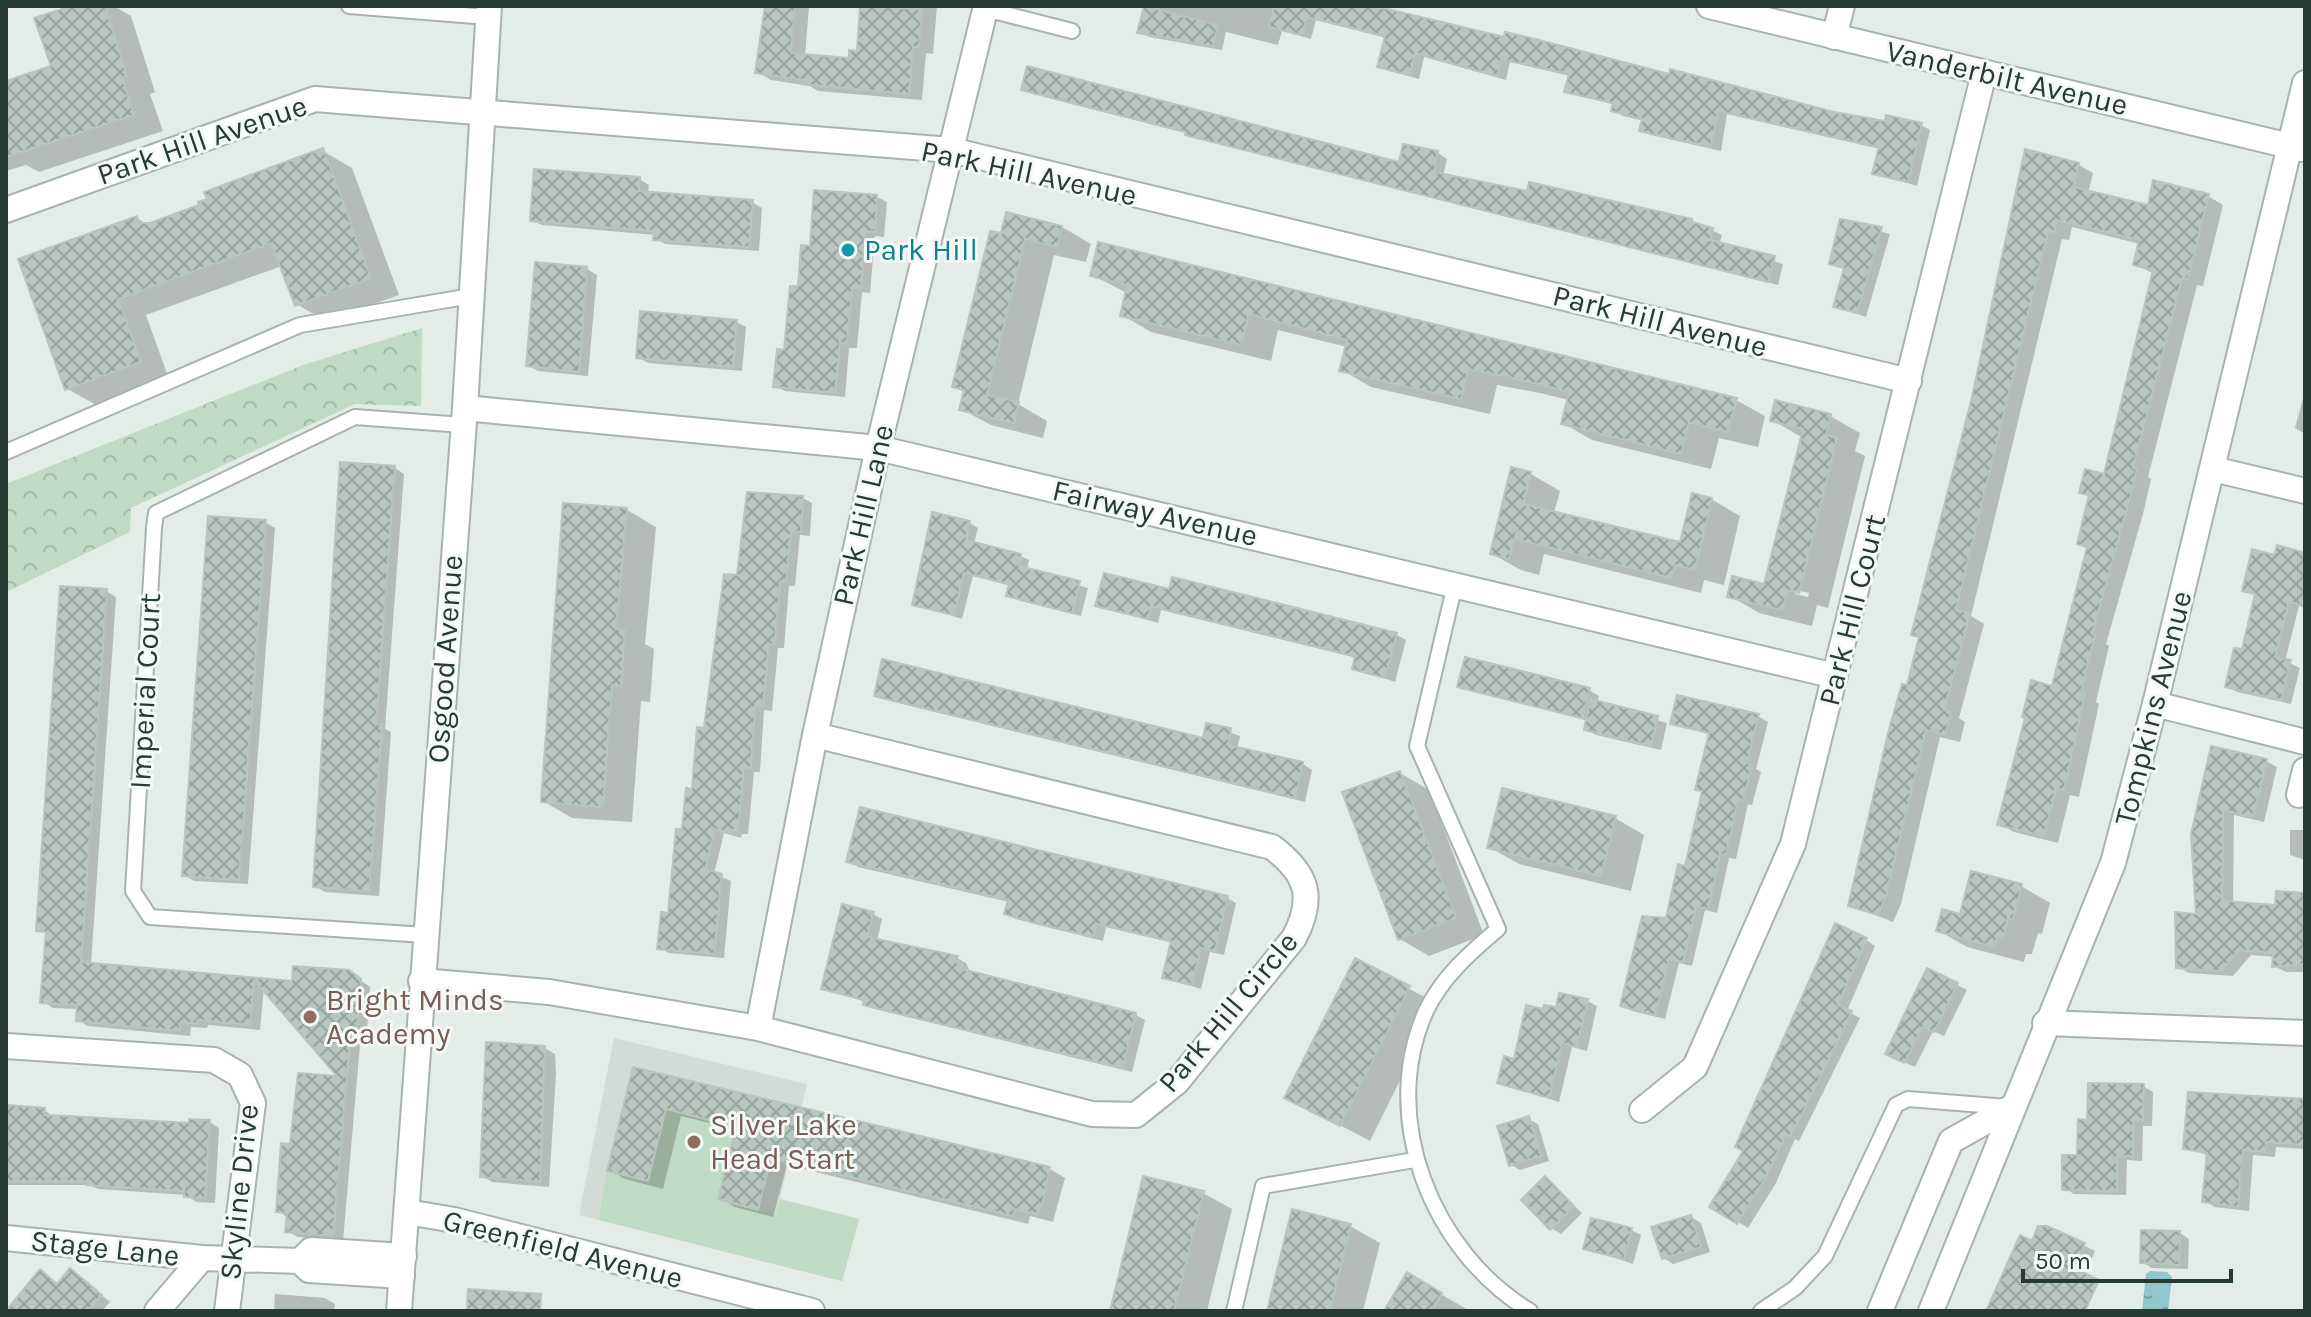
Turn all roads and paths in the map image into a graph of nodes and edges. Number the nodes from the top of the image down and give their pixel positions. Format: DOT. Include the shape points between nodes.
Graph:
graph roads {
  1 [pos="349,6"];
  2 [pos="1709,6"];
  3 [pos="1842,6"];
  4 [pos="985,8"];
  5 [pos="488,11"];
  6 [pos="1072,31"];
  7 [pos="1834,37"];
  8 [pos="1984,73"];
  9 [pos="2305,83"];
  10 [pos="481,110"];
  11 [pos="2297,148"];
  12 [pos="951,150"];
  13 [pos="6,210"];
  14 [pos="471,296"];
  15 [pos="1909,381"];
  16 [pos="464,417"];
  17 [pos="878,448"];
  18 [pos="6,452"];
  19 [pos="2213,469"];
  20 [pos="2305,491"];
  21 [pos="1455,584"];
  22 [pos="1835,676"];
  23 [pos="2155,704"];
  24 [pos="815,735"];
  25 [pos="2305,742"];
  26 [pos="2305,770"];
  27 [pos="2299,795"];
  28 [pos="425,935"];
  29 [pos="421,981"];
  30 [pos="2045,1023"];
  31 [pos="758,1028"];
  32 [pos="2305,1033"];
  33 [pos="6,1046"];
  34 [pos="2012,1107"];
  35 [pos="1642,1110"];
  36 [pos="1414,1160"];
  37 [pos="407,1212"];
  38 [pos="6,1238"];
  39 [pos="202,1258"];
  40 [pos="232,1260"];
  41 [pos="403,1266"];
  42 [pos="715,1299"];
  43 [pos="157,1311"];
  44 [pos="227,1311"];
  45 [pos="399,1311"];
  46 [pos="812,1311"];
  47 [pos="1234,1311"];
  48 [pos="1530,1311"];
  49 [pos="1761,1311"];
  50 [pos="1880,1311"];
  51 [pos="1931,1311"];
  1 -- 5 [label="lane"];
  2 -- 7 [label="street, Vanderbilt Avenue"];
  3 -- 7 [label="street"];
  4 -- 6 [label="lane"];
  4 -- 12 [label="street, Park Hill Lane"];
  5 -- 10 [label="street, Osgood Avenue"];
  7 -- 8 [label="street, Vanderbilt Avenue"];
  8 -- 11 [label="street, Vanderbilt Avenue"];
  8 -- 15 [label="street, Park Hill Court"];
  9 -- 11 [label="street, Tompkins Avenue"];
  10 -- 12 [label="street, Park Hill Avenue"];
  10 -- 13 [label="street, Park Hill Avenue" via="315,99"];
  10 -- 14 [label="street, Osgood Avenue"];
  11 -- 19 [label="street, Tompkins Avenue"];
  12 -- 15 [label="street, Park Hill Avenue"];
  12 -- 17 [label="street, Park Hill Lane"];
  14 -- 16 [label="street, Osgood Avenue"];
  14 -- 18 [label="lane" via="300,325"];
  15 -- 22 [label="street, Park Hill Court"];
  16 -- 17 [label="street, Fairway Avenue"];
  16 -- 28 [label="street, Osgood Avenue"];
  16 -- 28 [label="lane, Imperial Court" via="355,417 156,513 154,528 133,891 150,917"];
  17 -- 21 [label="street, Fairway Avenue"];
  17 -- 24 [label="street, Park Hill Lane"];
  19 -- 20 [label="street"];
  19 -- 23 [label="street, Tompkins Avenue"];
  21 -- 22 [label="street, Fairway Avenue"];
  21 -- 36 [label="lane" via="1417,746 1498,929 1460,962 1427,1009 1406,1091"];
  22 -- 35 [label="street, Park Hill Court" via="1793,844 1695,1067"];
  23 -- 25 [label="street"];
  23 -- 30 [label="street, Tompkins Avenue" via="2113,863"];
  24 -- 31 [label="street, Park Hill Lane"];
  24 -- 31 [label="street, Park Hill Circle" via="1272,847 1303,883 1304,919 1177,1082 1136,1115 1092,1114"];
  26 -- 27 [label="street"];
  28 -- 29 [label="street, Osgood Avenue"];
  29 -- 31 [label="street, Park Hill Circle" via="549,992"];
  29 -- 37 [label="street, Osgood Avenue"];
  30 -- 32 [label="street"];
  30 -- 34 [label="street, Tompkins Avenue"];
  33 -- 40 [label="street, Skyline Drive" via="214,1060 240,1075 253,1103"];
  34 -- 49 [label="lane" via="1908,1099 1896,1105 1825,1256 1795,1288"];
  34 -- 50 [label="street" via="1951,1141"];
  34 -- 51 [label="street, Tompkins Avenue"];
  36 -- 47 [label="lane" via="1263,1186"];
  36 -- 48 [label="lane" via="1457,1244 1499,1293"];
  37 -- 41 [label="street, Osgood Avenue"];
  37 -- 42 [label="street, Greenfield Avenue" via="454,1220"];
  38 -- 39 [label="street, Stage Lane"];
  39 -- 40 [label="street, Stage Lane"];
  39 -- 43 [label="street, Skyline Drive"];
  40 -- 41 [label="street, Stage Lane" via="300,1261 311,1250"];
  40 -- 44 [label="street, Skyline Drive"];
  41 -- 45 [label="street, Osgood Avenue"];
  42 -- 46 [label="street, Greenfield Avenue"];
}
